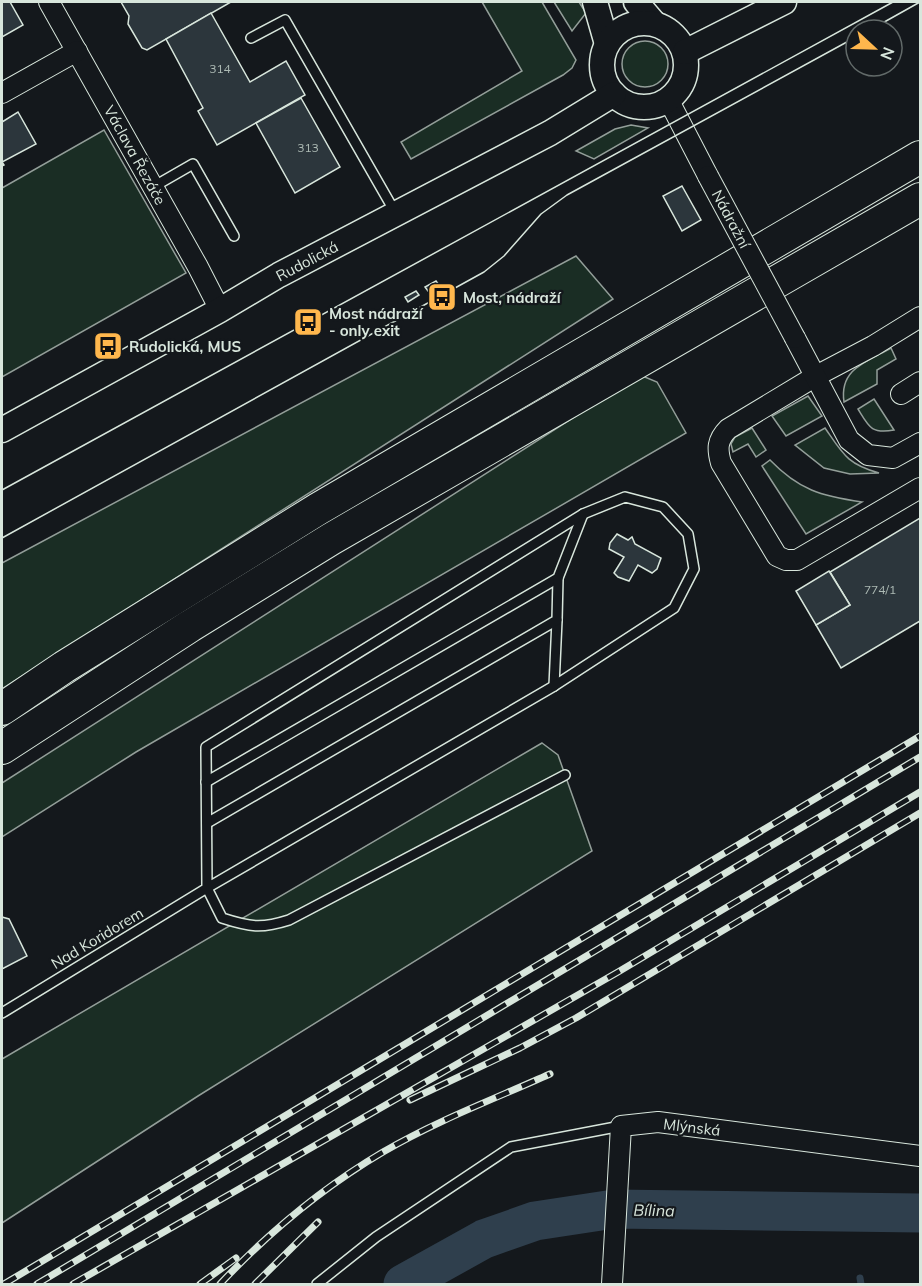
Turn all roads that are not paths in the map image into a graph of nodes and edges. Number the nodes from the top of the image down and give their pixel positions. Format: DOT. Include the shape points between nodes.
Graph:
graph roads {
  1 [pos="49,2"];
  2 [pos="595,2"];
  3 [pos="636,2"];
  4 [pos="784,2"];
  5 [pos="654,23"];
  6 [pos="251,38"];
  7 [pos="607,44"];
  8 [pos="77,51"];
  9 [pos="685,52"];
  10 [pos="2,93"];
  11 [pos="614,94"];
  12 [pos="668,99"];
  13 [pos="921,157"];
  14 [pos="153,187"];
  15 [pos="921,199"];
  16 [pos="396,214"];
  17 [pos="234,236"];
  18 [pos="220,310"];
  19 [pos="921,317"];
  20 [pos="816,376"];
  21 [pos="921,382"];
  22 [pos="901,394"];
  23 [pos="2,430"];
  24 [pos="921,443"];
  25 [pos="921,488"];
  26 [pos="583,514"];
  27 [pos="558,578"];
  28 [pos="557,620"];
  29 [pos="554,686"];
  30 [pos="2,709"];
  31 [pos="2,748"];
  32 [pos="565,775"];
  33 [pos="206,782"];
  34 [pos="207,823"];
  35 [pos="207,888"];
  36 [pos="2,1013"];
  37 [pos="621,1126"];
  38 [pos="921,1156"];
  39 [pos="317,1284"];
  40 [pos="612,1284"];
  1 -- 8 [label="street, Václava Řezáče"];
  2 -- 7 [label="street"];
  3 -- 5 [label="street"];
  4 -- 9 [label="street"];
  5 -- 7 [label="street" via="626,26"];
  5 -- 9 [label="street" via="668,29"];
  6 -- 16 [label="lane" via="285,20"];
  7 -- 11 [label="street" via="602,70"];
  8 -- 10 [label="street"];
  8 -- 14 [label="street, Václava Řezáče"];
  9 -- 12 [label="street" via="684,78"];
  11 -- 12 [label="street" via="634,106 658,105"];
  11 -- 16 [label="street, Rudolická" via="550,133"];
  12 -- 20 [label="street, Nádražní, bridge"];
  13 -- 30 [label="highway" via="318,509"];
  14 -- 17 [label="lane" via="193,164"];
  14 -- 18 [label="street, Václava Řezáče"];
  15 -- 31 [label="highway" via="331,540"];
  16 -- 18 [label="street, Rudolická"];
  18 -- 23 [label="street, Rudolická"];
  19 -- 20 [label="street"];
  20 -- 24 [label="street, Nádražní" via="849,440 868,455 893,458"];
  20 -- 25 [label="street" via="728,429 717,450 777,556 797,560"];
  21 -- 22 [label="street"];
  26 -- 27 [label="lane"];
  26 -- 29 [label="lane, Nad Koridorem" via="625,497 663,507 688,534 694,569 674,608"];
  26 -- 33 [label="lane, Nad Koridorem" via="206,747"];
  27 -- 28 [label="lane"];
  27 -- 33 [label="lane"];
  28 -- 29 [label="lane"];
  28 -- 34 [label="lane"];
  29 -- 35 [label="lane, Nad Koridorem"];
  32 -- 35 [label="lane" via="289,920 270,926 246,926 222,918"];
  33 -- 34 [label="lane"];
  34 -- 35 [label="lane"];
  35 -- 36 [label="lane, Nad Koridorem"];
  37 -- 38 [label="street, Mlýnská" via="658,1122"];
  37 -- 39 [label="lane" via="511,1147 376,1238"];
  37 -- 40 [label="street"];
}
